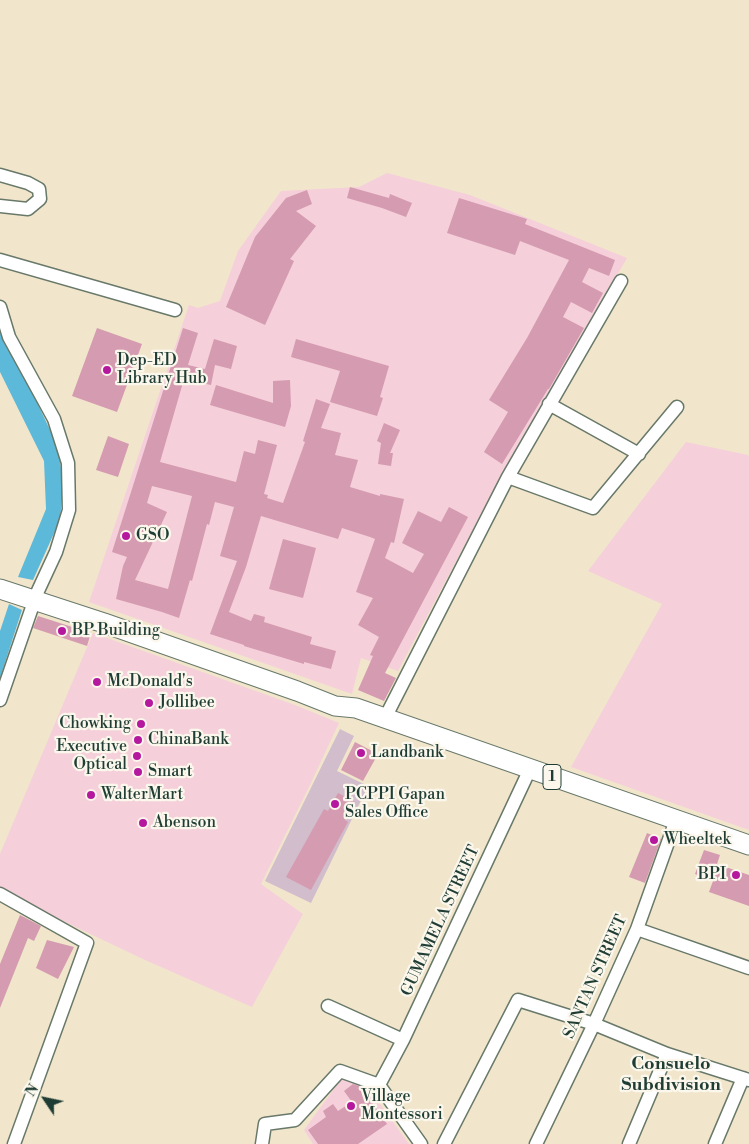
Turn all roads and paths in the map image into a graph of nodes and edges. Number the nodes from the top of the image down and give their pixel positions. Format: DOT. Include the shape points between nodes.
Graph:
graph roads {
  1 [pos="0,175"];
  2 [pos="0,206"];
  3 [pos="0,260"];
  4 [pos="621,281"];
  5 [pos="0,307"];
  6 [pos="174,310"];
  7 [pos="549,404"];
  8 [pos="677,407"];
  9 [pos="640,454"];
  10 [pos="508,477"];
  11 [pos="0,580"];
  12 [pos="0,589"];
  13 [pos="36,596"];
  14 [pos="0,700"];
  15 [pos="385,718"];
  16 [pos="530,769"];
  17 [pos="676,820"];
  18 [pos="749,845"];
  19 [pos="0,894"];
  20 [pos="637,929"];
  21 [pos="749,968"];
  22 [pos="328,1006"];
  23 [pos="594,1024"];
  24 [pos="403,1040"];
  25 [pos="667,1054"];
  26 [pos="746,1080"];
  27 [pos="379,1085"];
  28 [pos="14,1144"];
  29 [pos="262,1144"];
  30 [pos="421,1144"];
  31 [pos="444,1144"];
  32 [pos="536,1144"];
  33 [pos="629,1144"];
  34 [pos="715,1144"];
  1 -- 2 [label="street" via="39,189 40,199 28,209"];
  3 -- 6 [label="street"];
  4 -- 7 [label="street"];
  5 -- 13 [label="street" via="10,336 54,419 68,463 70,510"];
  7 -- 9 [label="street"];
  7 -- 10 [label="street"];
  8 -- 9 [label="street"];
  9 -- 10 [label="street" via="593,508"];
  10 -- 15 [label="street"];
  11 -- 13 [label="highway, 1"];
  12 -- 13 [label="highway, 1"];
  13 -- 14 [label="street"];
  13 -- 15 [label="highway, 1" via="339,696 356,708"];
  15 -- 16 [label="highway, 1"];
  16 -- 17 [label="highway, 1"];
  16 -- 24 [label="street, GUMAMELA STREET"];
  17 -- 18 [label="highway, 1"];
  17 -- 20 [label="street, SANTAN STREET"];
  19 -- 28 [label="street" via="87,943"];
  20 -- 21 [label="street"];
  20 -- 23 [label="street, SANTAN STREET"];
  22 -- 24 [label="street"];
  23 -- 25 [label="street"];
  23 -- 31 [label="street" via="518,1000"];
  23 -- 32 [label="street, SANTAN STREET"];
  24 -- 27 [label="street, GUMAMELA STREET"];
  25 -- 26 [label="street"];
  25 -- 33 [label="street"];
  26 -- 34 [label="street"];
  27 -- 29 [label="street" via="340,1071 295,1120 265,1124"];
  27 -- 30 [label="street"];
}
